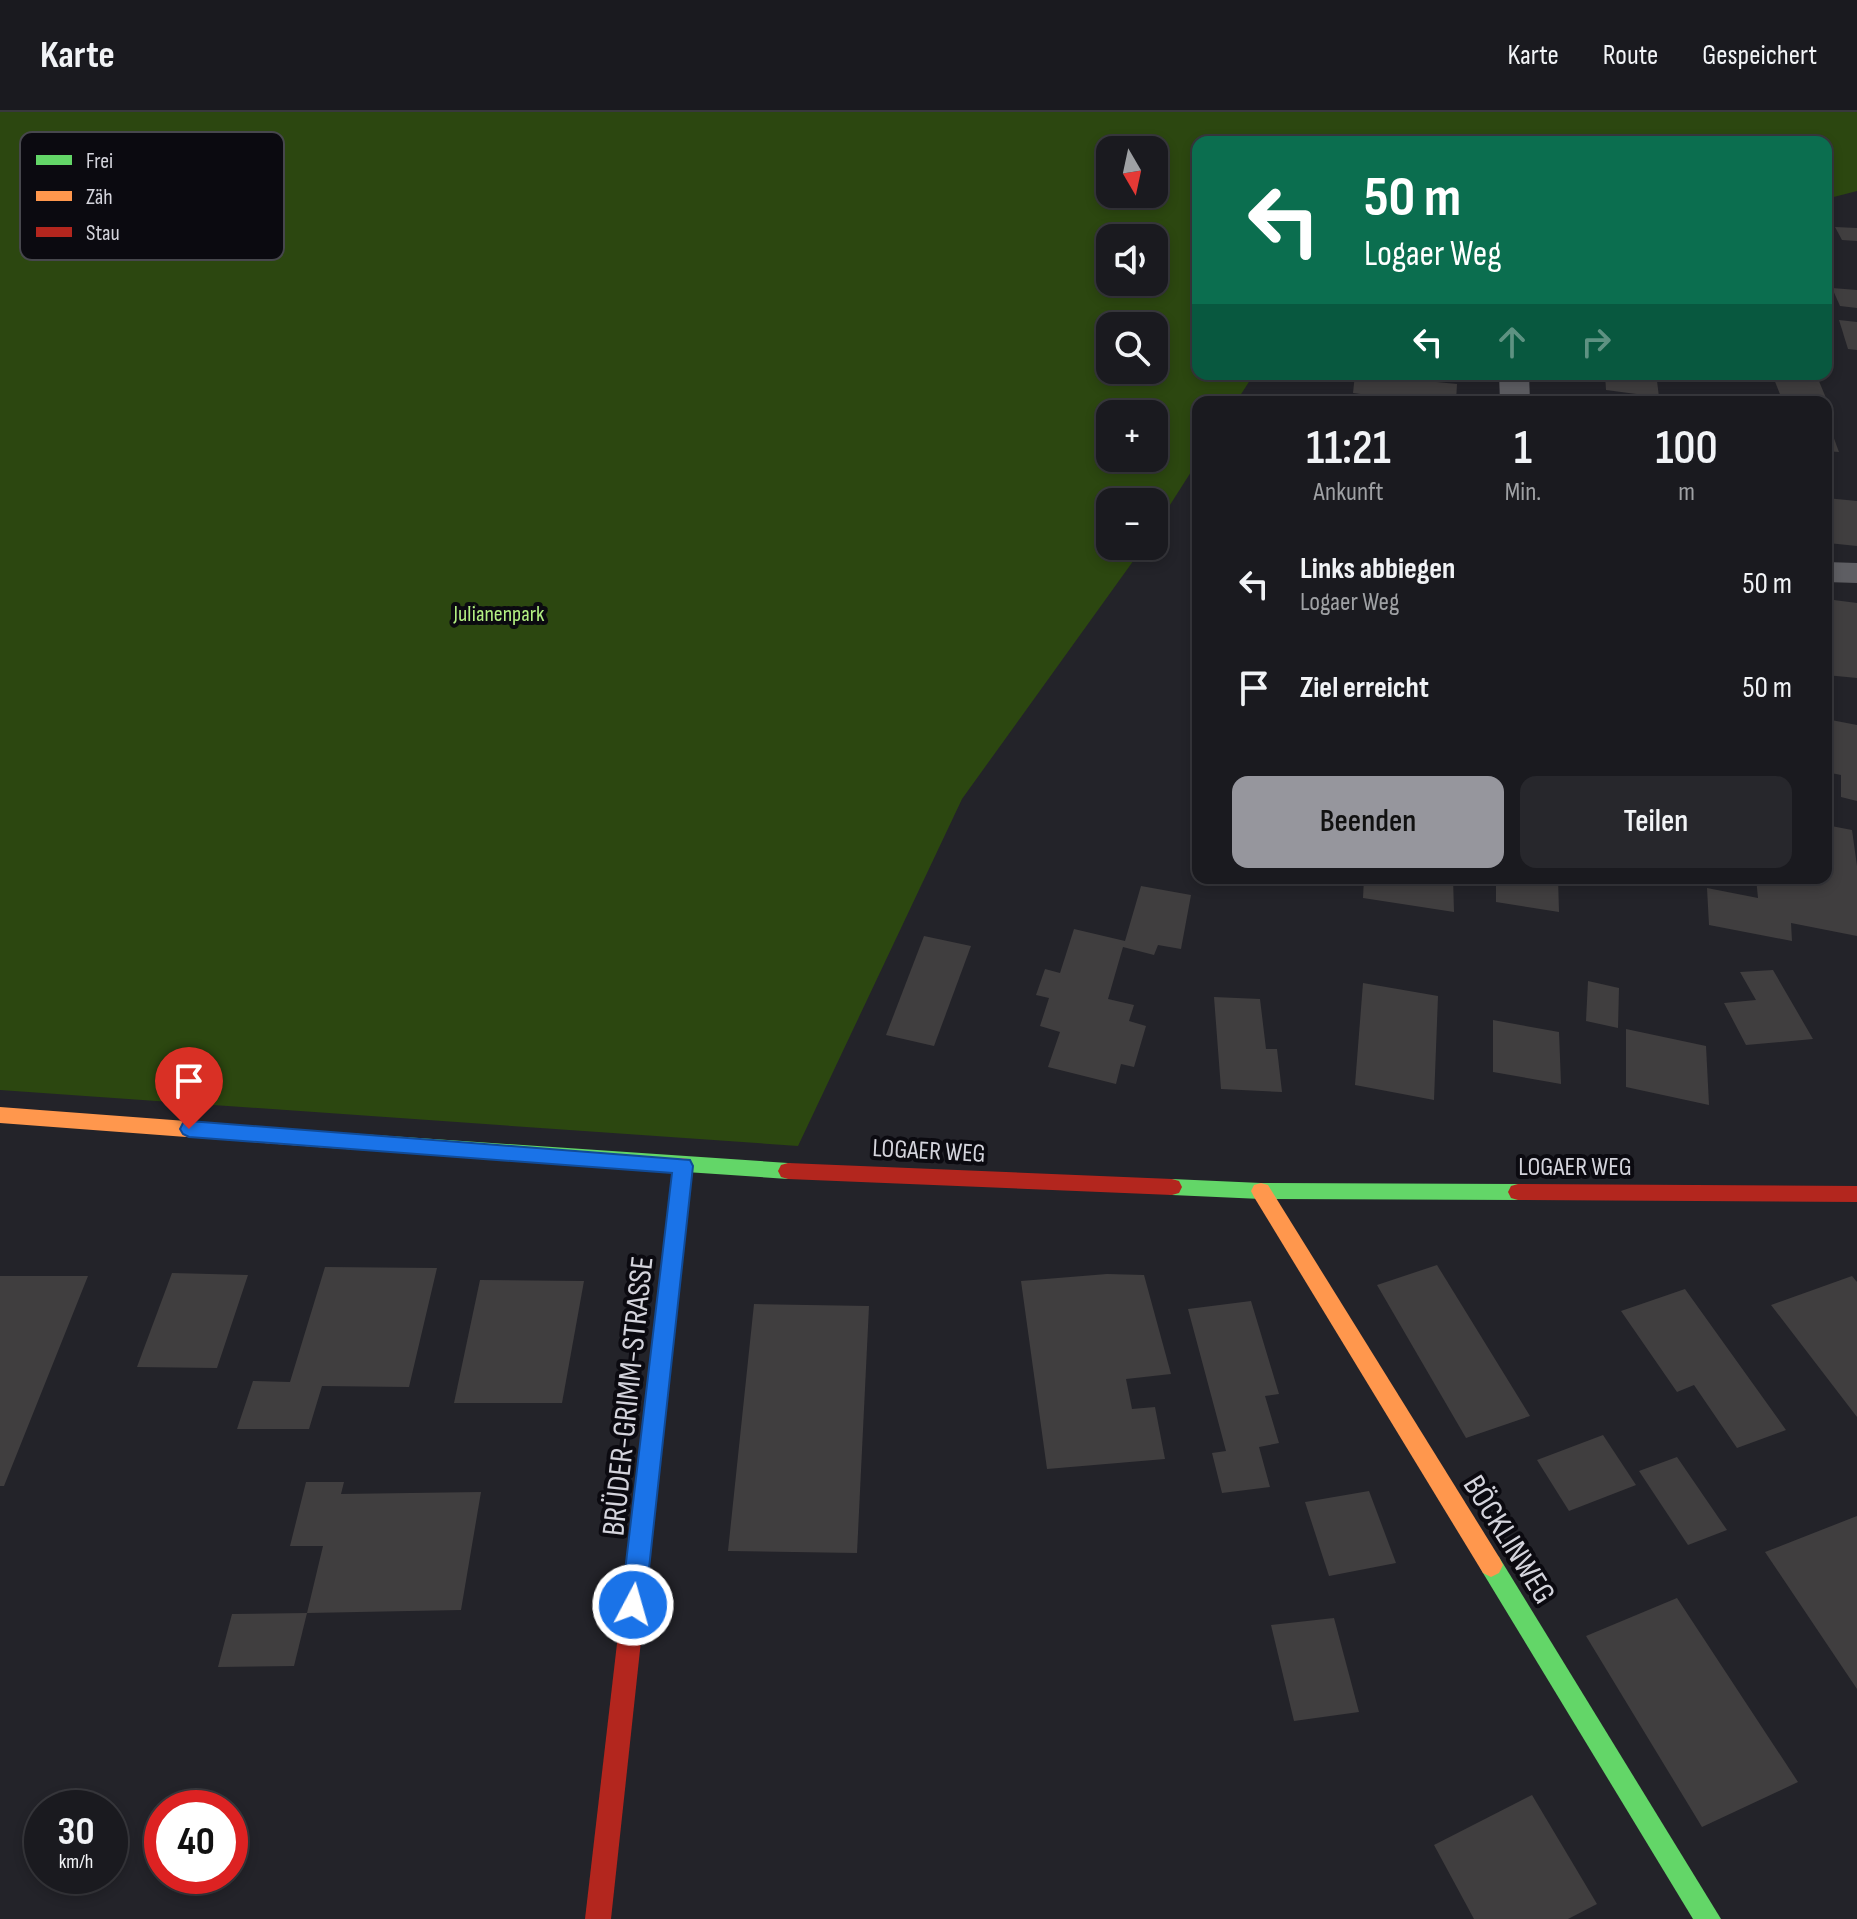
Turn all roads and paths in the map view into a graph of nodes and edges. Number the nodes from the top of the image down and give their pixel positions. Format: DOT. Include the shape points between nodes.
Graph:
graph roads {
  1 [pos="1832,572"];
  2 [pos="1857,573"];
  3 [pos="0,1115"];
  4 [pos="683,1166"];
  5 [pos="1261,1191"];
  6 [pos="1857,1194"];
  7 [pos="598,1919"];
  8 [pos="1708,1919"];
  1 -- 2 [label="street"];
  3 -- 4 [label="street, LOGAER WEG"];
  4 -- 5 [label="street, LOGAER WEG"];
  4 -- 7 [label="street, BRÜDER-GRIMM-STRASSE"];
  5 -- 6 [label="street, LOGAER WEG"];
  5 -- 8 [label="street, BÖCKLINWEG"];
}
